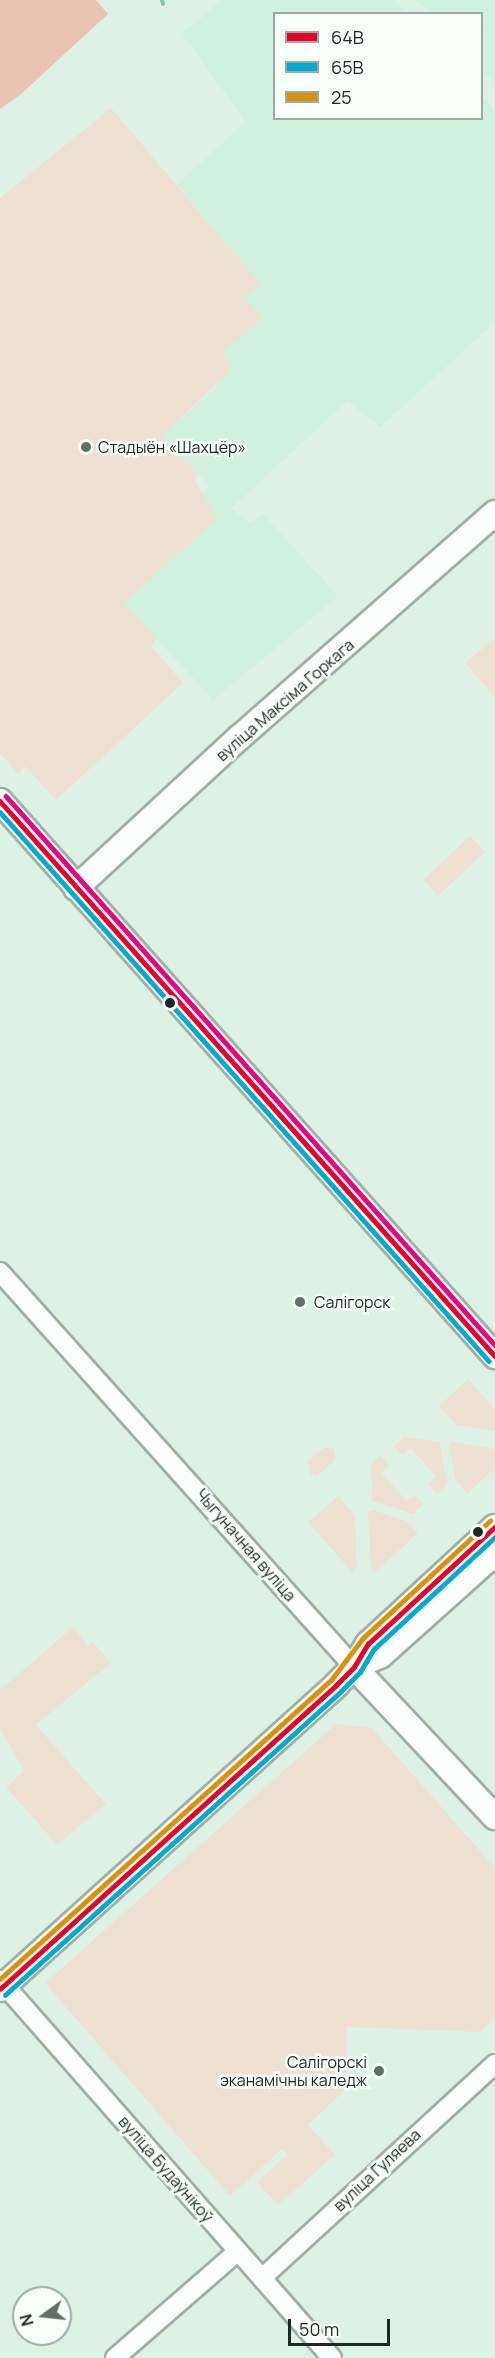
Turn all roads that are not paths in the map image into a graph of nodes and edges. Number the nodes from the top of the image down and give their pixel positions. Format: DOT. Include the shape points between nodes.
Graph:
graph roads {
  1 [pos="495,513"];
  2 [pos="0,801"];
  3 [pos="76,888"];
  4 [pos="0,1272"];
  5 [pos="495,1356"];
  6 [pos="495,1527"];
  7 [pos="495,1553"];
  8 [pos="354,1667"];
  9 [pos="495,1817"];
  10 [pos="1,1985"];
  11 [pos="495,2064"];
  12 [pos="238,2251"];
  13 [pos="261,2278"];
  14 [pos="115,2358"];
  15 [pos="332,2358"];
  1 -- 3 [label="main road, вуліца Максіма Горкага" via="241,736"];
  2 -- 3 [label="main road"];
  3 -- 5 [label="main road"];
  4 -- 8 [label="street, Чыгуначная вуліца"];
  6 -- 8 [label="main road" via="368,1644"];
  7 -- 8 [label="main road" via="380,1656"];
  8 -- 9 [label="main road, Чыгуначная вуліца"];
  8 -- 10 [label="main road"];
  10 -- 12 [label="street, вуліца Будаўнікоў"];
  11 -- 13 [label="street, вуліца Гуляева"];
  12 -- 13 [label="street, вуліца Будаўнікоў"];
  12 -- 14 [label="street"];
  13 -- 15 [label="street, вуліца Будаўнікоў"];
}
